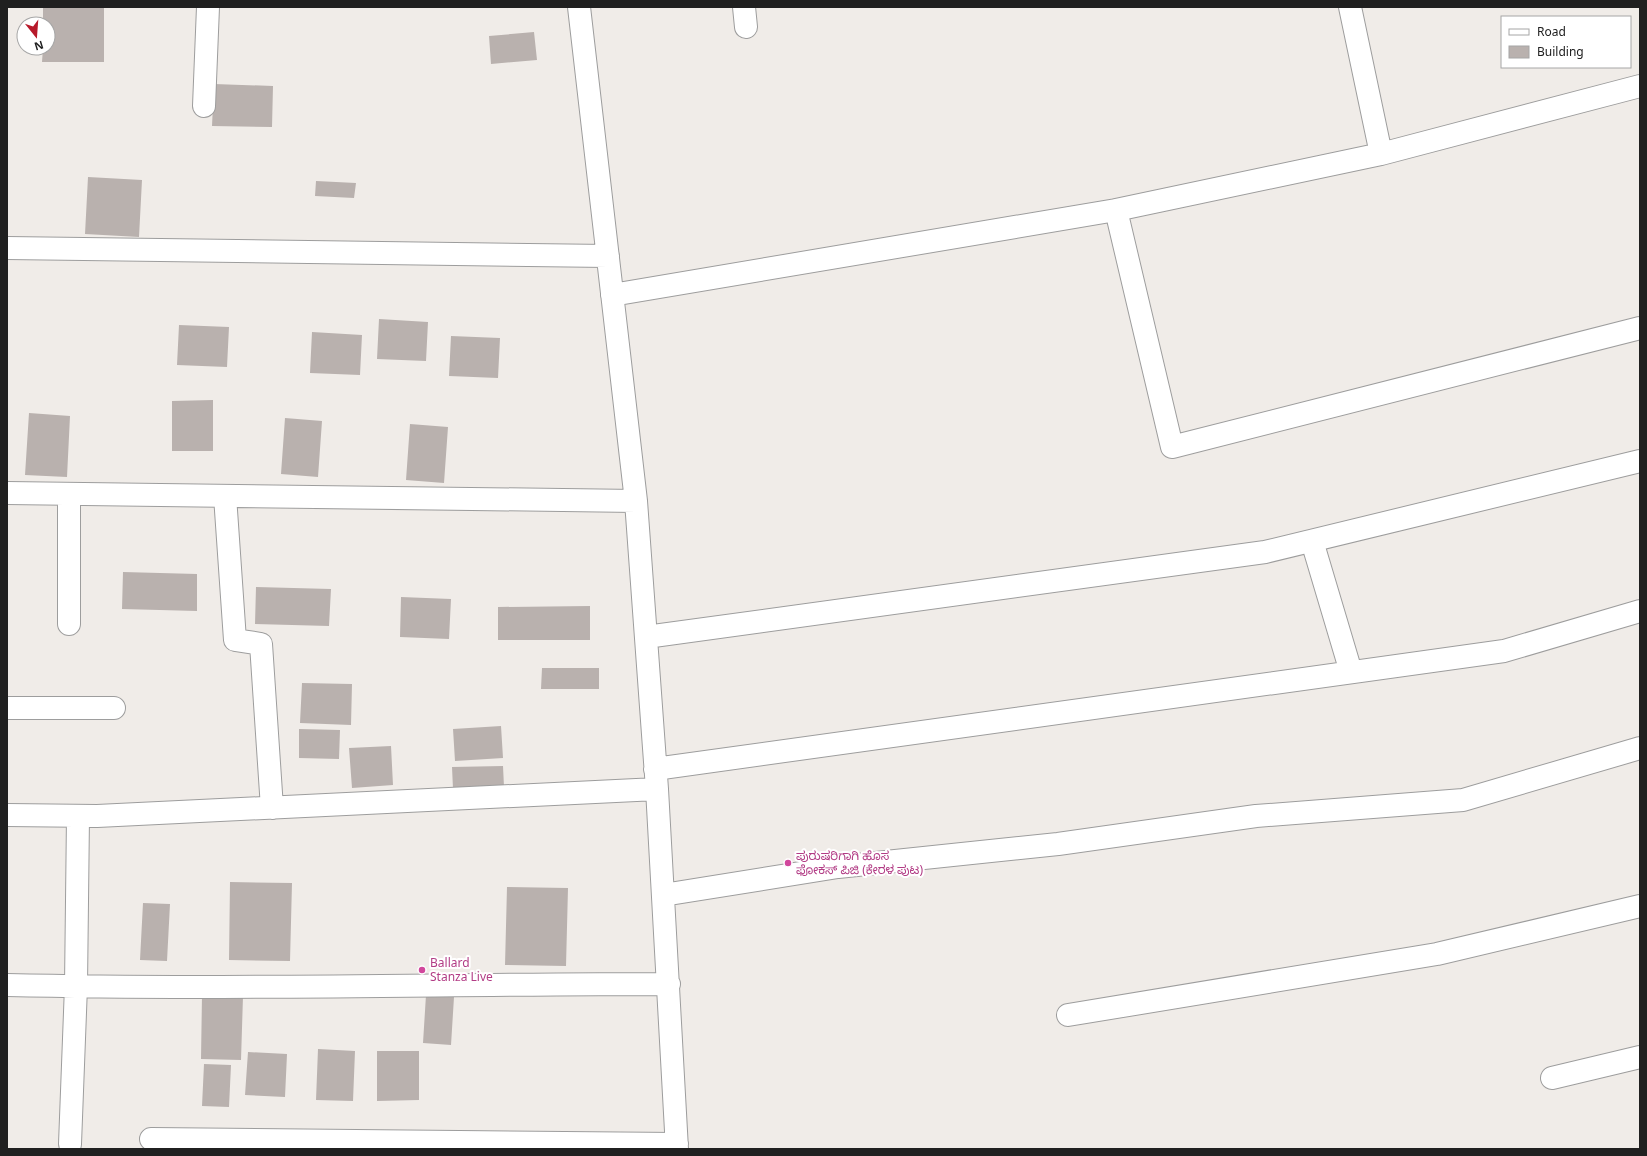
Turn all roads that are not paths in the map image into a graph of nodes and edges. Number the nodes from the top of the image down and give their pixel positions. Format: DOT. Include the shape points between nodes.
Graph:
graph roads {
  1 [pos="208,7"];
  2 [pos="579,7"];
  3 [pos="1350,7"];
  4 [pos="1640,86"];
  5 [pos="204,106"];
  6 [pos="1381,154"];
  7 [pos="1116,210"];
  8 [pos="7,248"];
  9 [pos="608,256"];
  10 [pos="612,295"];
  11 [pos="1640,328"];
  12 [pos="1640,461"];
  13 [pos="7,493"];
  14 [pos="69,494"];
  15 [pos="225,496"];
  16 [pos="636,500"];
  17 [pos="1312,541"];
  18 [pos="1640,611"];
  19 [pos="69,624"];
  20 [pos="646,637"];
  21 [pos="1351,672"];
  22 [pos="7,708"];
  23 [pos="114,708"];
  24 [pos="1640,748"];
  25 [pos="656,779"];
  26 [pos="272,808"];
  27 [pos="7,815"];
  28 [pos="78,816"];
  29 [pos="663,895"];
  30 [pos="1640,906"];
  31 [pos="669,984"];
  32 [pos="7,985"];
  33 [pos="76,986"];
  34 [pos="1068,1015"];
  35 [pos="1640,1058"];
  36 [pos="1552,1078"];
  37 [pos="151,1139"];
  38 [pos="70,1144"];
  39 [pos="677,1146"];
  1 -- 5 [label="street"];
  2 -- 9 [label="street"];
  3 -- 6 [label="street"];
  4 -- 6 [label="street"];
  6 -- 7 [label="street"];
  7 -- 10 [label="street"];
  7 -- 11 [label="street" via="1172,447"];
  8 -- 9 [label="street"];
  9 -- 10 [label="street"];
  10 -- 16 [label="street"];
  12 -- 17 [label="street"];
  13 -- 14 [label="street"];
  14 -- 15 [label="street"];
  14 -- 19 [label="street"];
  15 -- 16 [label="street"];
  15 -- 26 [label="street" via="235,640 261,644"];
  16 -- 20 [label="street"];
  17 -- 20 [label="street" via="1265,552"];
  17 -- 21 [label="street"];
  18 -- 21 [label="street" via="1504,651"];
  20 -- 25 [label="street"];
  21 -- 25 [label="street"];
  22 -- 23 [label="street"];
  24 -- 29 [label="street" via="1463,800 1256,816 1058,844 838,867"];
  25 -- 26 [label="street"];
  25 -- 29 [label="street"];
  26 -- 28 [label="street"];
  27 -- 28 [label="street"];
  28 -- 33 [label="street"];
  29 -- 31 [label="street"];
  30 -- 34 [label="street" via="1437,954"];
  31 -- 33 [label="street"];
  31 -- 39 [label="street"];
  32 -- 33 [label="street"];
  33 -- 38 [label="street"];
  35 -- 36 [label="street"];
  37 -- 39 [label="street"];
}
